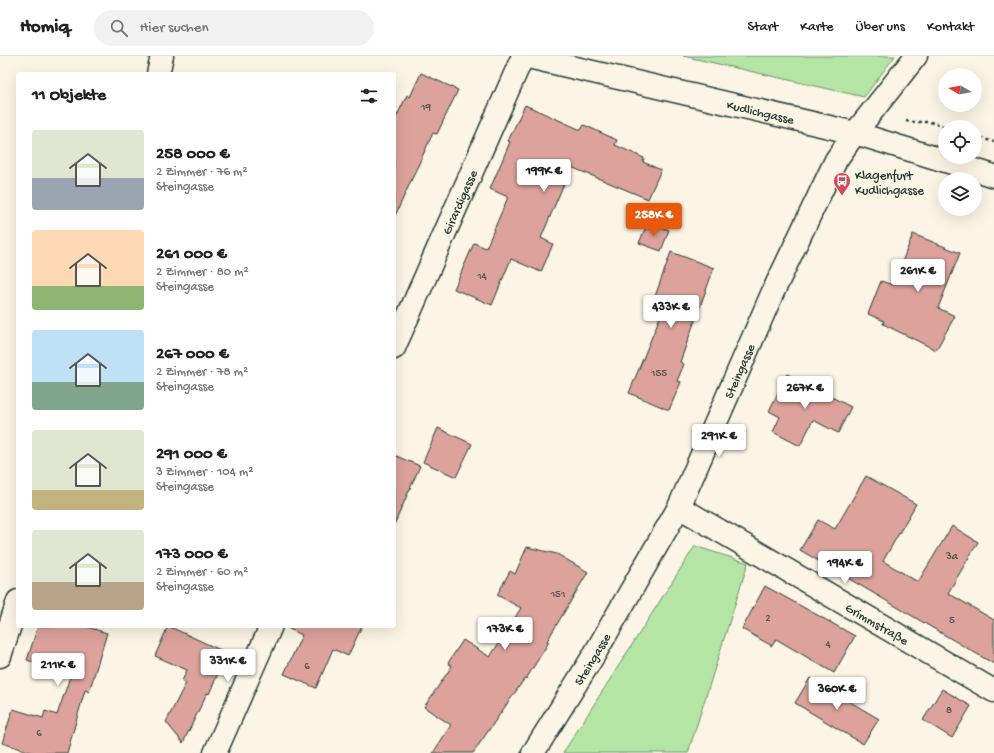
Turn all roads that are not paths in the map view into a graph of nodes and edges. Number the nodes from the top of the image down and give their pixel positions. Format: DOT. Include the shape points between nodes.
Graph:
graph roads {
  1 [pos="162,56"];
  2 [pos="524,56"];
  3 [pos="916,56"];
  4 [pos="158,72"];
  5 [pos="855,133"];
  6 [pos="994,176"];
  7 [pos="396,344"];
  8 [pos="679,507"];
  9 [pos="16,606"];
  10 [pos="270,628"];
  11 [pos="0,656"];
  12 [pos="994,691"];
  13 [pos="215,753"];
  14 [pos="533,753"];
  1 -- 4 [label="street"];
  2 -- 5 [label="street, Kudlichgasse"];
  2 -- 7 [label="street, Girardigasse"];
  3 -- 5 [label="street, Steingasse"];
  5 -- 6 [label="street, Kudlichgasse"];
  5 -- 8 [label="street, Steingasse" via="836,160 791,252"];
  8 -- 12 [label="street, Grimmstraße"];
  8 -- 14 [label="street, Steingasse" via="594,655"];
  9 -- 11 [label="street"];
  10 -- 13 [label="street"];
}
